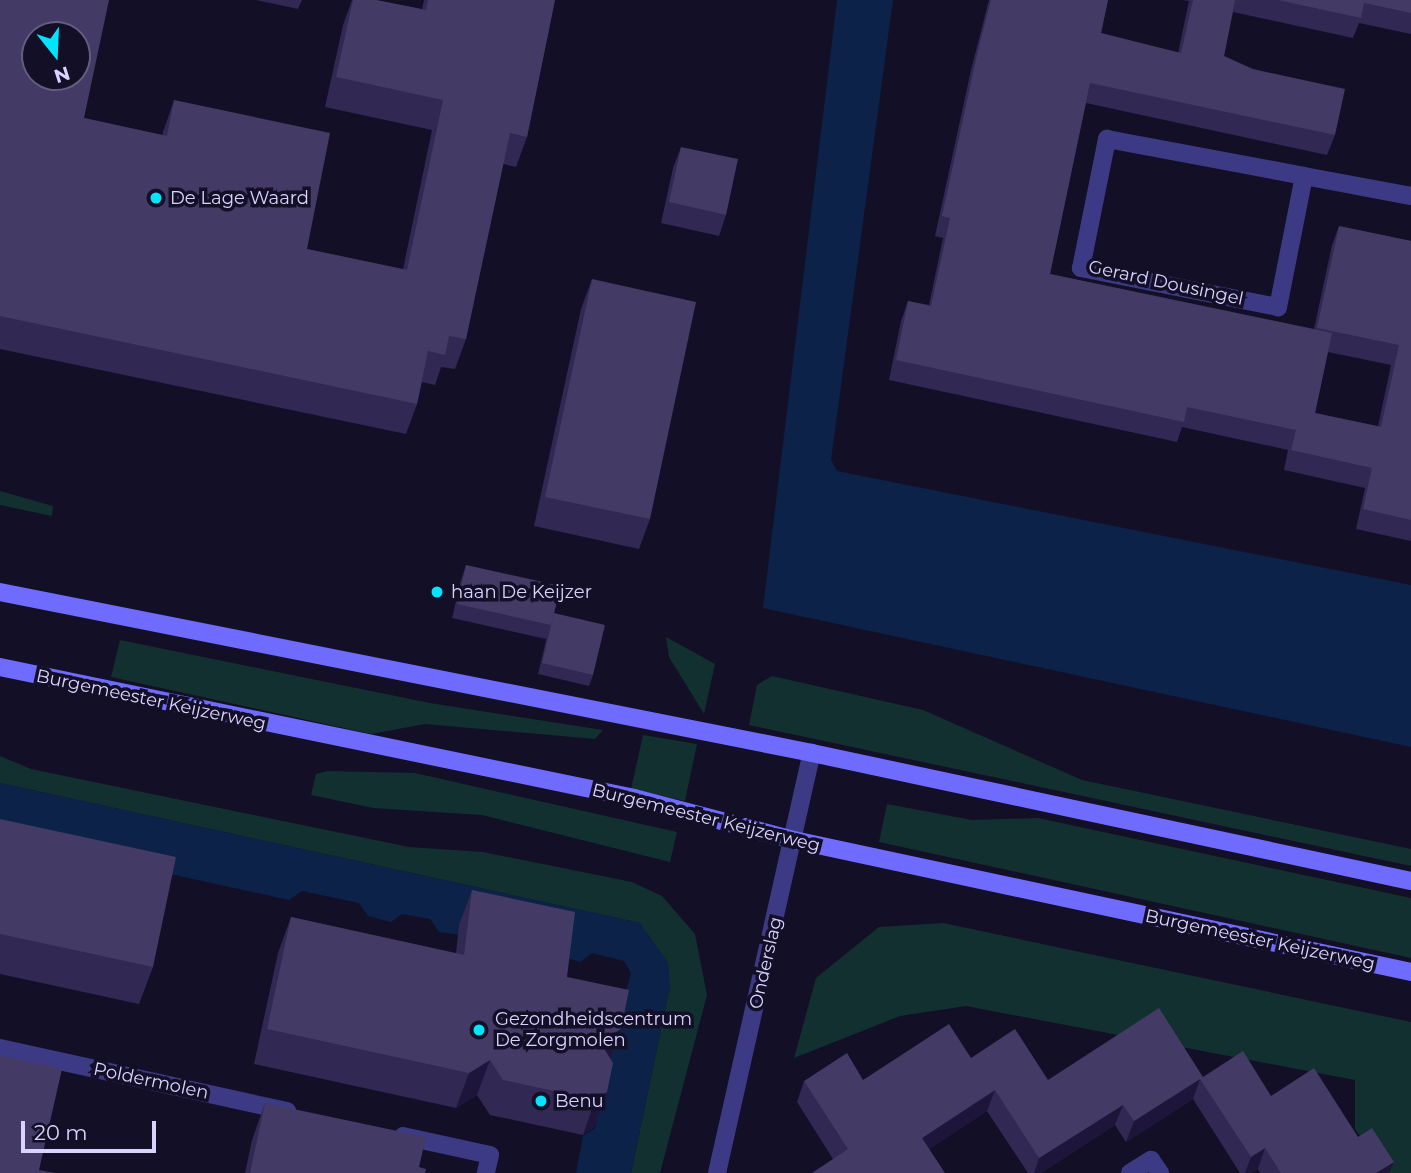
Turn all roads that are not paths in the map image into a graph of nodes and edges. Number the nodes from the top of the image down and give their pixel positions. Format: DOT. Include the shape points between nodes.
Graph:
graph roads {
  1 [pos="1304,176"];
  2 [pos="1411,197"];
  3 [pos="0,592"];
  4 [pos="0,667"];
  5 [pos="812,753"];
  6 [pos="794,840"];
  7 [pos="1411,881"];
  8 [pos="1411,972"];
  9 [pos="0,1048"];
  10 [pos="313,1116"];
  11 [pos="381,1131"];
  12 [pos="486,1173"];
  13 [pos="717,1173"];
  14 [pos="1130,1173"];
  15 [pos="1160,1173"];
  1 -- 1 [label="street, Gerard Dousingel" via="1278,307 1081,268 1107,139"];
  1 -- 2 [label="street, Gerard Dousingel"];
  3 -- 5 [label="main road"];
  4 -- 6 [label="main road, Burgemeester Keijzerweg" via="634,798"];
  5 -- 6 [label="street, Onderslag"];
  5 -- 7 [label="main road"];
  6 -- 8 [label="main road, Burgemeester Keijzerweg"];
  6 -- 13 [label="street, Onderslag"];
  9 -- 10 [label="street, Poldermolen"];
  11 -- 12 [label="street" via="490,1155"];
  14 -- 15 [label="street" via="1151,1160"];
}
